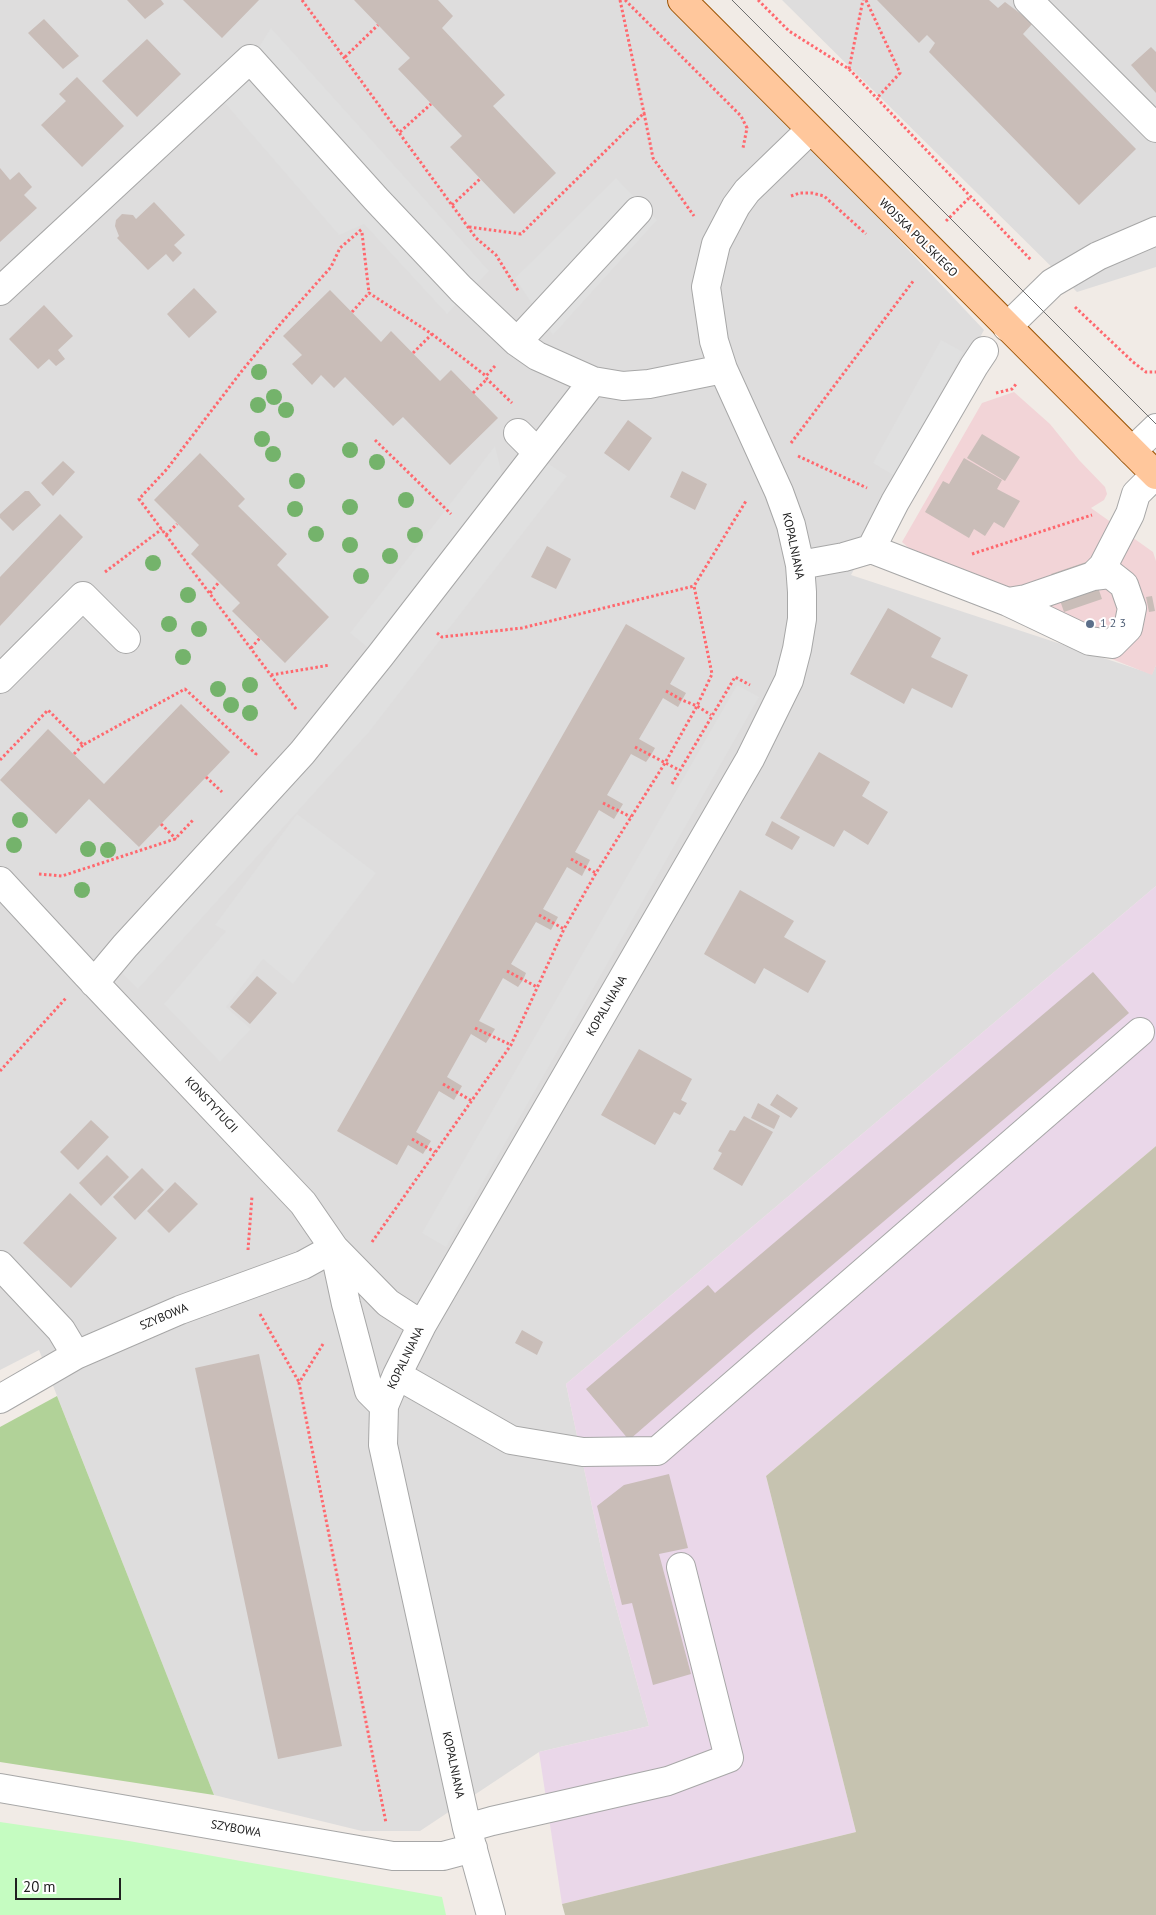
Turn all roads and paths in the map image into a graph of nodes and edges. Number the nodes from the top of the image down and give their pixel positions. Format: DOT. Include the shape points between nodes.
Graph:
graph roads {
  1 [pos="302,0"];
  2 [pos="620,0"];
  3 [pos="626,0"];
  4 [pos="682,0"];
  5 [pos="758,0"];
  6 [pos="864,0"];
  7 [pos="1028,0"];
  8 [pos="378,25"];
  9 [pos="344,57"];
  10 [pos="849,69"];
  11 [pos="878,97"];
  12 [pos="431,104"];
  13 [pos="644,113"];
  14 [pos="1156,128"];
  15 [pos="810,130"];
  16 [pos="400,132"];
  17 [pos="741,157"];
  18 [pos="480,179"];
  19 [pos="786,198"];
  20 [pos="452,204"];
  21 [pos="958,209"];
  22 [pos="638,211"];
  23 [pos="697,220"];
  24 [pos="469,228"];
  25 [pos="1156,231"];
  26 [pos="873,241"];
  27 [pos="920,286"];
  28 [pos="0,291"];
  29 [pos="369,293"];
  30 [pos="352,312"];
  31 [pos="537,320"];
  32 [pos="1007,327"];
  33 [pos="432,334"];
  34 [pos="517,342"];
  35 [pos="984,352"];
  36 [pos="413,353"];
  37 [pos="723,369"];
  38 [pos="486,378"];
  39 [pos="593,381"];
  40 [pos="1023,389"];
  41 [pos="473,393"];
  42 [pos="1156,428"];
  43 [pos="518,433"];
  44 [pos="375,440"];
  45 [pos="1132,451"];
  46 [pos="537,452"];
  47 [pos="775,455"];
  48 [pos="1156,474"];
  49 [pos="749,496"];
  50 [pos="895,502"];
  51 [pos="1101,512"];
  52 [pos="177,524"];
  53 [pos="162,529"];
  54 [pos="166,535"];
  55 [pos="473,536"];
  56 [pos="871,549"];
  57 [pos="800,565"];
  58 [pos="940,576"];
  59 [pos="1093,576"];
  60 [pos="219,582"];
  61 [pos="694,586"];
  62 [pos="210,593"];
  63 [pos="82,596"];
  64 [pos="1008,602"];
  65 [pos="413,612"];
  66 [pos="260,638"];
  67 [pos="126,639"];
  68 [pos="251,648"];
  69 [pos="380,656"];
  70 [pos="271,676"];
  71 [pos="0,679"];
  72 [pos="758,690"];
  73 [pos="666,691"];
  74 [pos="697,706"];
  75 [pos="711,715"];
  76 [pos="316,736"];
  77 [pos="84,745"];
  78 [pos="635,747"];
  79 [pos="74,754"];
  80 [pos="0,760"];
  81 [pos="250,760"];
  82 [pos="666,763"];
  83 [pos="679,770"];
  84 [pos="672,784"];
  85 [pos="227,785"];
  86 [pos="214,798"];
  87 [pos="603,803"];
  88 [pos="631,817"];
  89 [pos="195,818"];
  90 [pos="571,859"];
  91 [pos="596,873"];
  92 [pos="36,874"];
  93 [pos="0,881"];
  94 [pos="539,915"];
  95 [pos="564,929"];
  96 [pos="508,971"];
  97 [pos="90,979"];
  98 [pos="537,987"];
  99 [pos="475,1028"];
  100 [pos="1140,1032"];
  101 [pos="511,1045"];
  102 [pos="0,1071"];
  103 [pos="443,1084"];
  104 [pos="472,1100"];
  105 [pos="412,1139"];
  106 [pos="435,1152"];
  107 [pos="334,1248"];
  108 [pos="354,1268"];
  109 [pos="5,1279"];
  110 [pos="422,1326"];
  111 [pos="327,1337"];
  112 [pos="76,1355"];
  113 [pos="397,1375"];
  114 [pos="0,1399"];
  115 [pos="384,1406"];
  116 [pos="681,1567"];
  117 [pos="0,1788"];
  118 [pos="470,1838"];
  119 [pos="393,1856"];
  120 [pos="491,1915"];
  1 -- 9 [label="path"];
  2 -- 13 [label="path"];
  3 -- 17 [label="path" via="742,116 747,128"];
  4 -- 15 [label="main road, WOJSKA POLSKIEGO"];
  5 -- 10 [label="path" via="789,32"];
  6 -- 10 [label="path"];
  6 -- 11 [label="path" via="900,73"];
  7 -- 14 [label="street"];
  8 -- 9 [label="path"];
  9 -- 16 [label="path"];
  10 -- 11 [label="path"];
  11 -- 21 [label="path" via="970,197"];
  12 -- 16 [label="path"];
  13 -- 23 [label="path" via="653,158"];
  13 -- 24 [label="path" via="521,234"];
  15 -- 32 [label="main road, WOJSKA POLSKIEGO"];
  15 -- 37 [label="street, KOPALNIANA" via="747,191 716,244 706,287 714,341"];
  16 -- 20 [label="path"];
  18 -- 20 [label="path"];
  19 -- 26 [label="path" via="800,193 824,196"];
  20 -- 24 [label="path"];
  22 -- 31 [label="street"];
  24 -- 31 [label="path" via="496,255"];
  25 -- 32 [label="street" via="1098,256 1052,283"];
  27 -- 47 [label="path" via="914,280"];
  28 -- 34 [label="street" via="250,59 454,282"];
  29 -- 30 [label="path"];
  29 -- 33 [label="path"];
  29 -- 53 [label="path" via="362,230 340,248 332,267 282,322 167,469 139,499"];
  31 -- 34 [label="street"];
  32 -- 45 [label="main road, WOJSKA POLSKIEGO"];
  33 -- 36 [label="path"];
  33 -- 38 [label="path"];
  34 -- 38 [label="path"];
  34 -- 39 [label="street" via="537,356"];
  35 -- 40 [label="path"];
  35 -- 50 [label="street"];
  37 -- 39 [label="street" via="649,384 622,386"];
  37 -- 47 [label="street, KOPALNIANA"];
  38 -- 41 [label="path"];
  38 -- 43 [label="path" via="522,412"];
  39 -- 46 [label="street"];
  42 -- 45 [label="street"];
  43 -- 46 [label="street"];
  44 -- 55 [label="path"];
  45 -- 48 [label="main road, WOJSKA POLSKIEGO"];
  46 -- 55 [label="street"];
  47 -- 50 [label="path"];
  47 -- 57 [label="street, KOPALNIANA" via="779,492"];
  48 -- 59 [label="street" via="1136,494 1130,514 1103,566"];
  49 -- 61 [label="path"];
  50 -- 56 [label="street"];
  51 -- 58 [label="path" via="947,562"];
  52 -- 54 [label="path"];
  53 -- 54 [label="path"];
  53 -- 63 [label="path" via="105,572"];
  54 -- 62 [label="path"];
  55 -- 65 [label="street"];
  56 -- 57 [label="street"];
  56 -- 58 [label="street"];
  57 -- 110 [label="street, KOPALNIANA" via="802,619 797,649 789,680 770,720"];
  58 -- 64 [label="street"];
  59 -- 64 [label="street"];
  59 -- 64 [label="street" via="1110,574 1124,585 1132,608 1128,628 1112,644 1090,641"];
  60 -- 62 [label="path"];
  61 -- 65 [label="path" via="522,628 442,637"];
  61 -- 74 [label="path" via="712,674"];
  62 -- 68 [label="path"];
  63 -- 67 [label="street"];
  63 -- 71 [label="street"];
  65 -- 69 [label="street"];
  66 -- 68 [label="path"];
  68 -- 70 [label="path"];
  69 -- 70 [label="path"];
  69 -- 76 [label="street"];
  70 -- 76 [label="path"];
  72 -- 75 [label="path" via="735,677"];
  73 -- 74 [label="path"];
  74 -- 75 [label="path"];
  74 -- 82 [label="path"];
  75 -- 83 [label="path"];
  76 -- 97 [label="street" via="202,864"];
  77 -- 79 [label="path"];
  77 -- 80 [label="path" via="48,710"];
  77 -- 81 [label="path" via="185,689 256,754"];
  78 -- 82 [label="path"];
  82 -- 83 [label="path"];
  82 -- 88 [label="path"];
  83 -- 84 [label="path"];
  85 -- 86 [label="path"];
  87 -- 88 [label="path"];
  88 -- 91 [label="path"];
  89 -- 92 [label="path" via="175,839 62,876"];
  90 -- 91 [label="path"];
  91 -- 95 [label="path"];
  93 -- 97 [label="street, KONSTYTUCJI"];
  94 -- 95 [label="path"];
  95 -- 98 [label="path"];
  96 -- 98 [label="path"];
  97 -- 102 [label="path"];
  97 -- 107 [label="street, KONSTYTUCJI" via="303,1203"];
  98 -- 101 [label="path"];
  99 -- 101 [label="path"];
  100 -- 113 [label="street" via="657,1451 583,1452 511,1440"];
  101 -- 104 [label="path"];
  103 -- 104 [label="path"];
  104 -- 106 [label="path"];
  105 -- 106 [label="path"];
  106 -- 108 [label="path"];
  107 -- 108 [label="street, KONSTYTUCJI"];
  107 -- 112 [label="street, SZYBOWA" via="303,1265 180,1310"];
  107 -- 115 [label="street" via="369,1391"];
  108 -- 110 [label="street, KONSTYTUCJI" via="388,1303"];
  109 -- 112 [label="street" via="61,1330"];
  110 -- 113 [label="street, KOPALNIANA"];
  111 -- 119 [label="path" via="299,1383"];
  112 -- 114 [label="street, SZYBOWA"];
  113 -- 115 [label="street, KOPALNIANA"];
  115 -- 118 [label="street, KOPALNIANA" via="383,1445"];
  116 -- 118 [label="street, SZYBOWA" via="729,1758 668,1781 492,1821"];
  117 -- 119 [label="street, SZYBOWA"];
  118 -- 119 [label="street, SZYBOWA" via="443,1856"];
  118 -- 120 [label="street, KOPALNIANA"];
}
